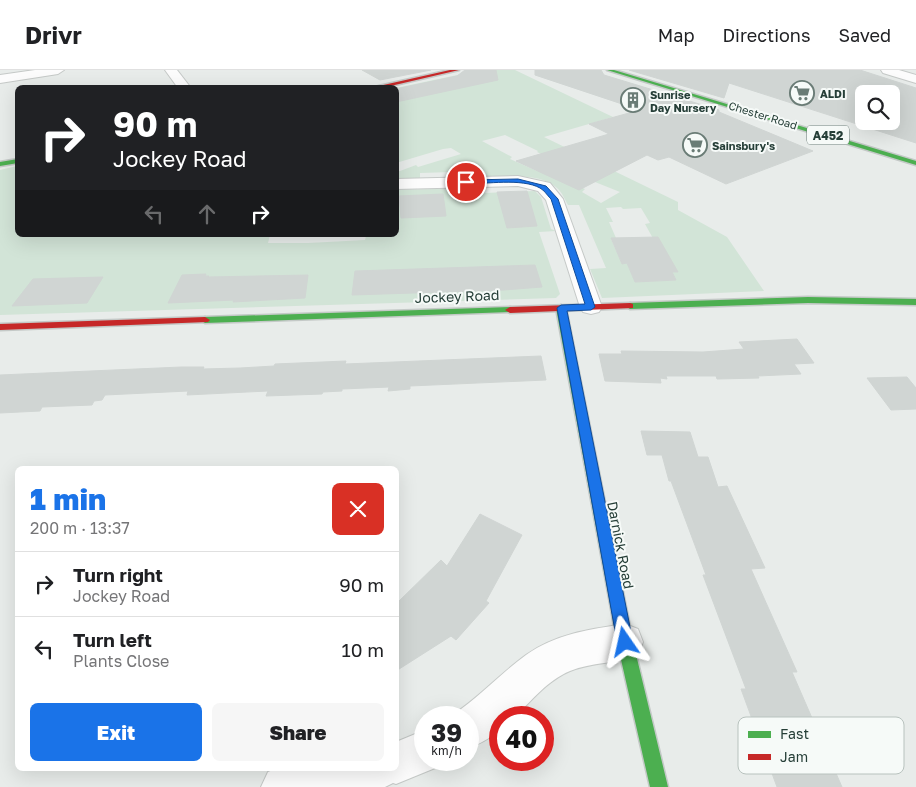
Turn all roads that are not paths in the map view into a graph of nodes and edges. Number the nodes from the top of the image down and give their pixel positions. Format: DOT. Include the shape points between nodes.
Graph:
graph roads {
  1 [pos="58,70"];
  2 [pos="171,70"];
  3 [pos="457,70"];
  4 [pos="609,70"];
  5 [pos="887,70"];
  6 [pos="0,79"];
  7 [pos="916,79"];
  8 [pos="182,85"];
  9 [pos="386,85"];
  10 [pos="15,162"];
  11 [pos="916,163"];
  12 [pos="0,164"];
  13 [pos="399,184"];
  14 [pos="916,302"];
  15 [pos="591,307"];
  16 [pos="561,308"];
  17 [pos="0,327"];
  18 [pos="625,642"];
  19 [pos="479,722"];
  20 [pos="414,756"];
  21 [pos="399,762"];
  22 [pos="370,771"];
  23 [pos="283,787"];
  24 [pos="659,787"];
  1 -- 6 [label="street"];
  2 -- 8 [label="street"];
  3 -- 9 [label="main road"];
  4 -- 11 [label="main road, Chester Road / A452"];
  5 -- 7 [label="street"];
  10 -- 12 [label="main road"];
  13 -- 15 [label="street" via="518,181 544,187 554,199"];
  14 -- 15 [label="main road, Jockey Road" via="808,300"];
  15 -- 16 [label="main road, Jockey Road"];
  16 -- 17 [label="main road, Jockey Road"];
  16 -- 18 [label="main road, Darnick Road"];
  18 -- 19 [label="street" via="571,651 550,661"];
  18 -- 24 [label="main road, Darnick Road"];
  20 -- 21 [label="street"];
  22 -- 23 [label="street" via="341,780"];
}
